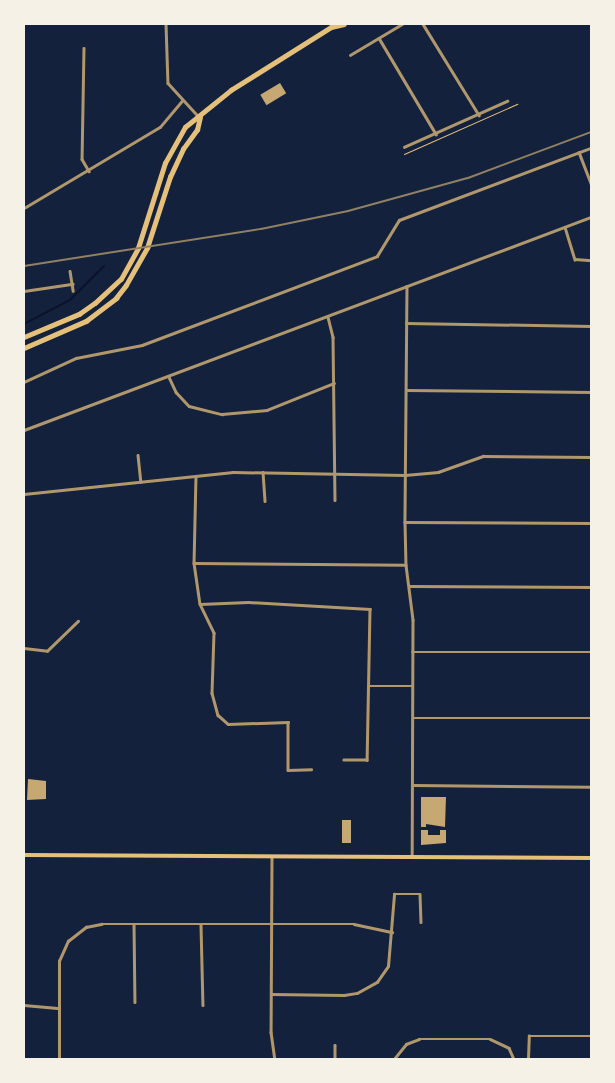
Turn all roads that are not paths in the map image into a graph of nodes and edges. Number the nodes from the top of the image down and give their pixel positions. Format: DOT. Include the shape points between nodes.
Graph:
graph roads {
  1 [pos="166,24"];
  2 [pos="344,24"];
  3 [pos="402,24"];
  4 [pos="423,24"];
  5 [pos="396,25"];
  6 [pos="332,26"];
  7 [pos="379,38"];
  8 [pos="84,48"];
  9 [pos="350,55"];
  10 [pos="182,101"];
  11 [pos="507,101"];
  12 [pos="479,115"];
  13 [pos="200,117"];
  14 [pos="436,134"];
  15 [pos="404,147"];
  16 [pos="591,148"];
  17 [pos="579,152"];
  18 [pos="89,171"];
  19 [pos="591,184"];
  20 [pos="24,208"];
  21 [pos="591,217"];
  22 [pos="565,227"];
  23 [pos="591,260"];
  24 [pos="70,271"];
  25 [pos="72,284"];
  26 [pos="407,286"];
  27 [pos="24,291"];
  28 [pos="73,291"];
  29 [pos="327,317"];
  30 [pos="406,323"];
  31 [pos="591,326"];
  32 [pos="24,337"];
  33 [pos="24,348"];
  34 [pos="169,376"];
  35 [pos="24,382"];
  36 [pos="334,383"];
  37 [pos="406,390"];
  38 [pos="591,392"];
  39 [pos="24,430"];
  40 [pos="138,455"];
  41 [pos="591,457"];
  42 [pos="264,472"];
  43 [pos="334,472"];
  44 [pos="405,475"];
  45 [pos="196,476"];
  46 [pos="141,482"];
  47 [pos="24,494"];
  48 [pos="335,500"];
  49 [pos="265,501"];
  50 [pos="405,522"];
  51 [pos="591,523"];
  52 [pos="194,563"];
  53 [pos="406,565"];
  54 [pos="409,586"];
  55 [pos="591,587"];
  56 [pos="200,604"];
  57 [pos="78,621"];
  58 [pos="24,648"];
  59 [pos="412,652"];
  60 [pos="591,652"];
  61 [pos="370,686"];
  62 [pos="413,686"];
  63 [pos="413,718"];
  64 [pos="591,718"];
  65 [pos="344,760"];
  66 [pos="311,770"];
  67 [pos="412,785"];
  68 [pos="591,787"];
  69 [pos="24,855"];
  70 [pos="272,856"];
  71 [pos="412,857"];
  72 [pos="591,858"];
  73 [pos="421,922"];
  74 [pos="134,924"];
  75 [pos="201,925"];
  76 [pos="271,925"];
  77 [pos="392,932"];
  78 [pos="271,994"];
  79 [pos="135,1002"];
  80 [pos="24,1005"];
  81 [pos="204,1005"];
  82 [pos="58,1008"];
  83 [pos="591,1036"];
  84 [pos="334,1046"];
  85 [pos="59,1059"];
  86 [pos="275,1059"];
  87 [pos="334,1059"];
  88 [pos="394,1059"];
  89 [pos="514,1059"];
  90 [pos="528,1059"];
  1 -- 10 [label="street" via="166,75"];
  2 -- 6 [label="main road"];
  3 -- 5 [label="street"];
  4 -- 12 [label="street"];
  5 -- 7 [label="street"];
  6 -- 13 [label="main road" via="231,90"];
  7 -- 9 [label="street"];
  7 -- 14 [label="street"];
  8 -- 18 [label="street" via="82,159"];
  10 -- 13 [label="street"];
  10 -- 18 [label="street" via="160,127"];
  11 -- 12 [label="street"];
  12 -- 14 [label="street"];
  13 -- 32 [label="main road" via="185,127 174,144 129,266 110,291 95,304 66,320"];
  13 -- 33 [label="main road" via="197,130 182,149 170,177 138,266 116,298 103,310 65,332"];
  14 -- 15 [label="street"];
  16 -- 17 [label="street"];
  17 -- 19 [label="street"];
  17 -- 35 [label="street" via="400,220 377,256 142,346 76,358"];
  18 -- 20 [label="street"];
  21 -- 22 [label="street"];
  22 -- 23 [label="street" via="575,259"];
  22 -- 26 [label="street"];
  24 -- 25 [label="street"];
  25 -- 27 [label="street"];
  25 -- 28 [label="street"];
  26 -- 29 [label="street"];
  26 -- 30 [label="street"];
  29 -- 34 [label="street"];
  29 -- 36 [label="street" via="333,337"];
  30 -- 31 [label="street"];
  30 -- 37 [label="street"];
  34 -- 36 [label="street" via="176,392 189,406 222,414 267,410"];
  34 -- 39 [label="street"];
  36 -- 43 [label="street"];
  37 -- 38 [label="street"];
  37 -- 44 [label="street"];
  40 -- 46 [label="street"];
  41 -- 44 [label="street" via="483,456 438,472"];
  42 -- 43 [label="street"];
  42 -- 45 [label="street"];
  42 -- 49 [label="street"];
  43 -- 44 [label="street"];
  43 -- 48 [label="street"];
  44 -- 50 [label="street"];
  45 -- 46 [label="street"];
  45 -- 52 [label="street"];
  46 -- 47 [label="street"];
  50 -- 51 [label="street"];
  50 -- 53 [label="street"];
  52 -- 53 [label="street"];
  52 -- 56 [label="street"];
  53 -- 54 [label="street"];
  54 -- 55 [label="street"];
  54 -- 59 [label="street"];
  56 -- 61 [label="street" via="248,602 370,608"];
  56 -- 66 [label="street" via="214,633 212,693 218,715 228,724 288,722 288,770"];
  57 -- 58 [label="street" via="47,651"];
  59 -- 60 [label="street"];
  59 -- 62 [label="street"];
  61 -- 62 [label="street"];
  61 -- 65 [label="street" via="368,760"];
  62 -- 63 [label="street"];
  63 -- 64 [label="street"];
  63 -- 67 [label="street"];
  67 -- 68 [label="street"];
  67 -- 71 [label="street"];
  69 -- 70 [label="main road"];
  70 -- 71 [label="main road"];
  70 -- 76 [label="street"];
  71 -- 72 [label="main road"];
  73 -- 77 [label="street" via="420,894 394,894"];
  74 -- 75 [label="street"];
  74 -- 79 [label="street"];
  74 -- 82 [label="street" via="86,927 68,941 59,961"];
  75 -- 76 [label="street"];
  75 -- 81 [label="street"];
  76 -- 77 [label="street" via="354,924"];
  76 -- 78 [label="street"];
  77 -- 78 [label="street" via="388,966 368,988 344,995"];
  78 -- 86 [label="street"];
  80 -- 82 [label="street"];
  82 -- 85 [label="street"];
  83 -- 90 [label="street" via="529,1036"];
  84 -- 87 [label="street"];
  88 -- 89 [label="street" via="406,1044 419,1039 490,1039 509,1048"];
}
